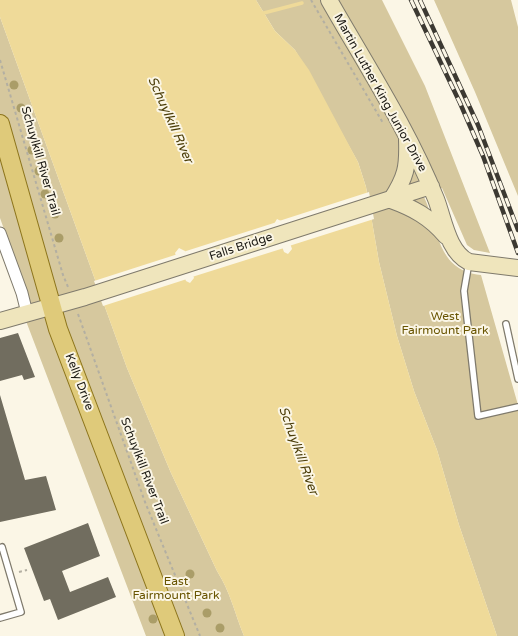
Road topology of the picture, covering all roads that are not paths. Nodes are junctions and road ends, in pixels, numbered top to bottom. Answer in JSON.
{"nodes":[{"id":1,"x":328,"y":0,"type":"edge"},
{"id":2,"x":0,"y":124,"type":"edge"},
{"id":3,"x":407,"y":137,"type":"junction"},
{"id":4,"x":431,"y":186,"type":"junction"},
{"id":5,"x":387,"y":201,"type":"junction"},
{"id":6,"x":0,"y":233,"type":"edge"},
{"id":7,"x":451,"y":242,"type":"junction"},
{"id":8,"x":470,"y":262,"type":"junction"},
{"id":9,"x":518,"y":268,"type":"edge"},
{"id":10,"x":51,"y":306,"type":"junction"},
{"id":11,"x":27,"y":313,"type":"junction"},
{"id":12,"x":0,"y":321,"type":"edge"},
{"id":13,"x":506,"y":324,"type":"dead end"},
{"id":14,"x":518,"y":379,"type":"edge"},
{"id":15,"x":518,"y":407,"type":"edge"},
{"id":16,"x":0,"y":548,"type":"edge"},
{"id":17,"x":0,"y":618,"type":"edge"},
{"id":18,"x":175,"y":636,"type":"edge"}],
"edges":[{"from":1,"to":3,"type":"main road","name":"Martin Luther King Junior Drive"},
{"from":2,"to":10,"type":"main road","name":"Kelly Drive"},
{"from":3,"to":4,"type":"main road","name":"Martin Luther King Junior Drive"},
{"from":3,"to":5,"type":"main road"},
{"from":4,"to":5,"type":"main road","name":"Falls Bridge"},
{"from":4,"to":7,"type":"main road","name":"Martin Luther King Junior Drive"},
{"from":5,"to":7,"type":"main road"},
{"from":5,"to":10,"type":"main road","name":"Falls Bridge"},
{"from":6,"to":11,"type":"street"},
{"from":7,"to":8,"type":"main road"},
{"from":8,"to":9,"type":"main road"},
{"from":8,"to":15,"type":"lane"},
{"from":10,"to":11,"type":"main road","name":"Falls Bridge"},
{"from":10,"to":18,"type":"main road","name":"Kelly Drive"},
{"from":11,"to":12,"type":"main road","name":"Falls Bridge"},
{"from":13,"to":14,"type":"lane"},
{"from":16,"to":17,"type":"lane"}]}
